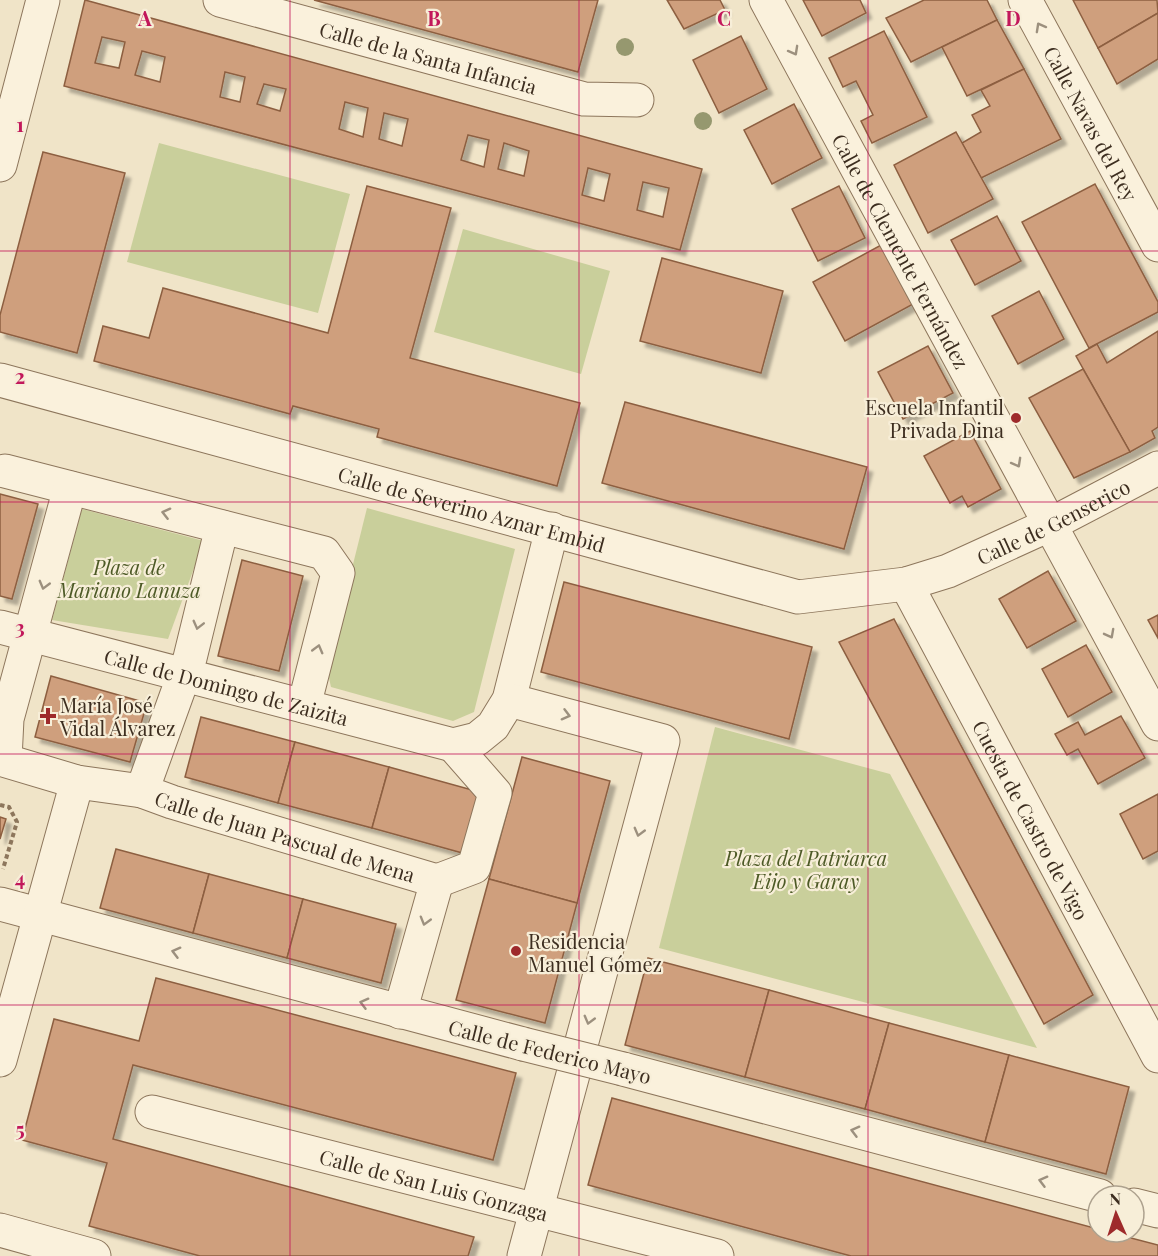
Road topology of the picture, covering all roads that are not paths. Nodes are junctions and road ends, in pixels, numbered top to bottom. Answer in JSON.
{"nodes":[{"id":1,"x":43,"y":0,"type":"edge"},
{"id":2,"x":220,"y":0,"type":"edge"},
{"id":3,"x":766,"y":0,"type":"edge"},
{"id":4,"x":1025,"y":0,"type":"edge"},
{"id":5,"x":11,"y":77,"type":"edge"},
{"id":6,"x":638,"y":100,"type":"dead end"},
{"id":7,"x":0,"y":165,"type":"edge"},
{"id":8,"x":1158,"y":245,"type":"edge"},
{"id":9,"x":0,"y":380,"type":"edge"},
{"id":10,"x":1158,"y":468,"type":"edge"},
{"id":11,"x":5,"y":471,"type":"dead end"},
{"id":12,"x":70,"y":488,"type":"junction"},
{"id":13,"x":1051,"y":524,"type":"junction"},
{"id":14,"x":222,"y":527,"type":"junction"},
{"id":15,"x":552,"y":529,"type":"junction"},
{"id":16,"x":948,"y":571,"type":"joint"},
{"id":17,"x":906,"y":584,"type":"junction"},
{"id":18,"x":15,"y":631,"type":"edge"},
{"id":19,"x":183,"y":674,"type":"junction"},
{"id":20,"x":509,"y":700,"type":"junction"},
{"id":21,"x":304,"y":706,"type":"junction"},
{"id":22,"x":1158,"y":724,"type":"edge"},
{"id":23,"x":453,"y":745,"type":"junction"},
{"id":24,"x":3,"y":759,"type":"edge"},
{"id":25,"x":78,"y":782,"type":"junction"},
{"id":26,"x":142,"y":790,"type":"junction"},
{"id":27,"x":437,"y":881,"type":"junction"},
{"id":28,"x":0,"y":904,"type":"edge"},
{"id":29,"x":40,"y":917,"type":"junction"},
{"id":30,"x":400,"y":1012,"type":"junction"},
{"id":31,"x":1158,"y":1056,"type":"edge"},
{"id":32,"x":0,"y":1060,"type":"edge"},
{"id":33,"x":152,"y":1112,"type":"dead end"},
{"id":34,"x":1086,"y":1192,"type":"edge"},
{"id":35,"x":537,"y":1208,"type":"junction"},
{"id":36,"x":0,"y":1230,"type":"edge"},
{"id":37,"x":94,"y":1256,"type":"edge"},
{"id":38,"x":524,"y":1256,"type":"edge"},
{"id":39,"x":717,"y":1256,"type":"edge"}],
"edges":[{"from":1,"to":5,"type":"street"},
{"from":2,"to":6,"type":"street","name":"Calle de la Santa Infancia"},
{"from":3,"to":13,"type":"street","name":"Calle de Clemente Fernández","one_way":true},
{"from":8,"to":4,"type":"street","name":"Calle Navas del Rey","one_way":true},
{"from":5,"to":7,"type":"street"},
{"from":9,"to":15,"type":"street","name":"Calle de Severino Aznar Embid"},
{"from":10,"to":13,"type":"street","name":"Calle de Genserico"},
{"from":11,"to":12,"type":"street"},
{"from":14,"to":12,"type":"street","one_way":true},
{"from":12,"to":18,"type":"street","one_way":true},
{"from":13,"to":16,"type":"street","name":"Calle de Genserico"},
{"from":13,"to":22,"type":"street","name":"Calle de Clemente Fernández","one_way":true},
{"from":14,"to":19,"type":"street","one_way":true},
{"from":21,"to":14,"type":"street","one_way":true},
{"from":15,"to":17,"type":"street","name":"Calle de Severino Aznar Embid"},
{"from":15,"to":20,"type":"street"},
{"from":16,"to":17,"type":"street","name":"Calle de Severino Aznar Embid"},
{"from":17,"to":31,"type":"street","name":"Cuesta de Castro de Vigo"},
{"from":18,"to":19,"type":"street","name":"Calle de Domingo de Zaizita"},
{"from":18,"to":24,"type":"street"},
{"from":19,"to":21,"type":"street","name":"Calle de Domingo de Zaizita"},
{"from":19,"to":26,"type":"street"},
{"from":20,"to":23,"type":"street"},
{"from":20,"to":35,"type":"street","one_way":true},
{"from":21,"to":23,"type":"street","name":"Calle de Domingo de Zaizita"},
{"from":23,"to":27,"type":"street"},
{"from":24,"to":25,"type":"street","name":"Calle de Juan Pascual de Mena"},
{"from":25,"to":26,"type":"street","name":"Calle de Juan Pascual de Mena"},
{"from":25,"to":29,"type":"street"},
{"from":26,"to":27,"type":"street","name":"Calle de Juan Pascual de Mena"},
{"from":27,"to":30,"type":"street","name":"Calle de Juan Pascual de Mena","one_way":true},
{"from":28,"to":29,"type":"street","name":"Calle de Federico Mayo"},
{"from":30,"to":29,"type":"street","name":"Calle de Federico Mayo","one_way":true},
{"from":29,"to":32,"type":"street"},
{"from":34,"to":30,"type":"street","name":"Calle de Federico Mayo","one_way":true,"bridge":true},
{"from":33,"to":35,"type":"street","name":"Calle de San Luis Gonzaga"},
{"from":35,"to":38,"type":"street"},
{"from":35,"to":39,"type":"street","name":"Calle de San Luis Gonzaga"},
{"from":36,"to":37,"type":"street"}]}
